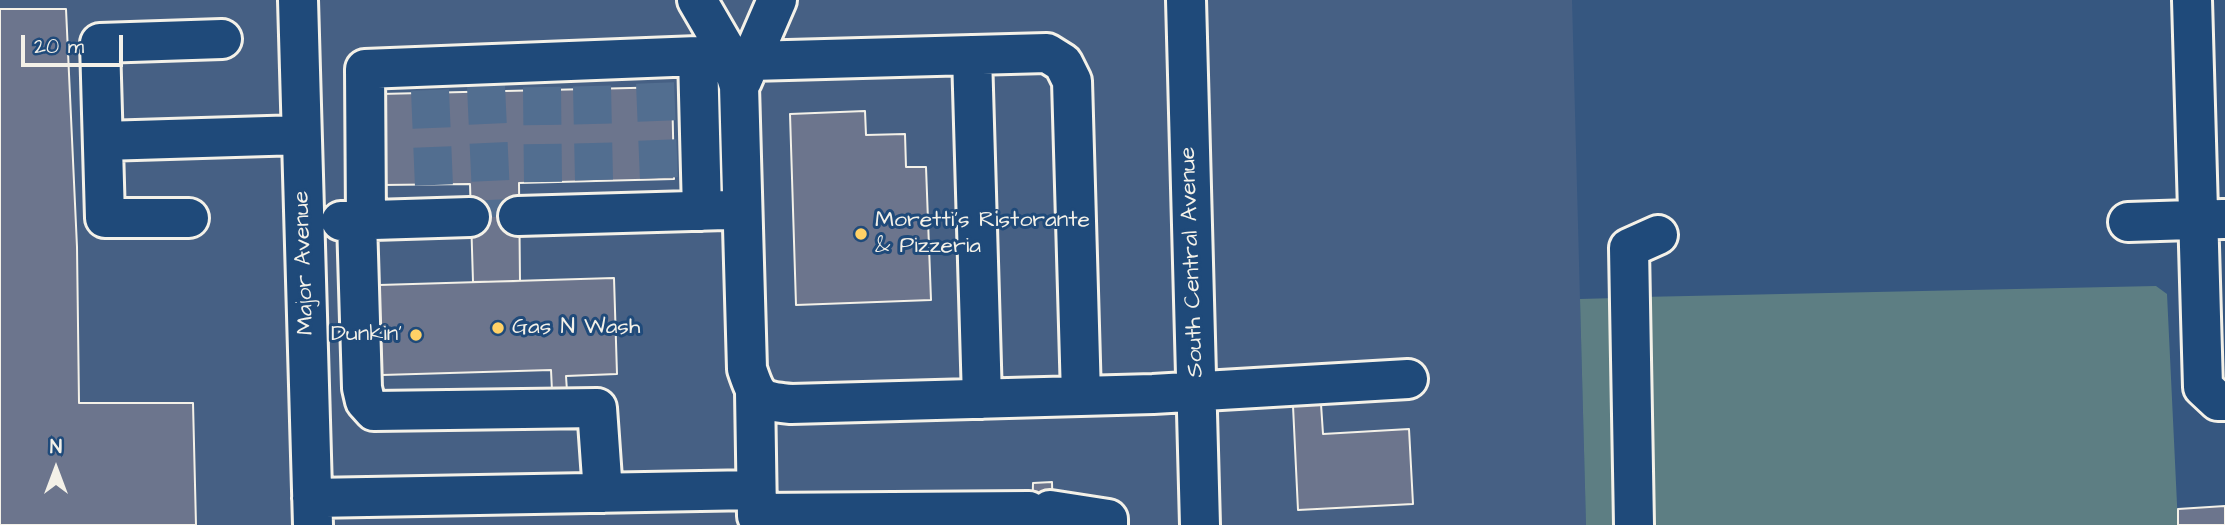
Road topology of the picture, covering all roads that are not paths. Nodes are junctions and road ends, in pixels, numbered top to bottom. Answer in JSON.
{"nodes":[{"id":1,"x":298,"y":0,"type":"edge"},
{"id":2,"x":697,"y":0,"type":"edge"},
{"id":3,"x":777,"y":0,"type":"edge"},
{"id":4,"x":1186,"y":0,"type":"edge"},
{"id":5,"x":2192,"y":0,"type":"edge"},
{"id":6,"x":222,"y":39,"type":"dead end"},
{"id":7,"x":972,"y":55,"type":"junction"},
{"id":8,"x":729,"y":64,"type":"junction"},
{"id":9,"x":302,"y":135,"type":"junction"},
{"id":10,"x":103,"y":141,"type":"junction"},
{"id":11,"x":535,"y":204,"type":"dead end"},
{"id":12,"x":446,"y":207,"type":"dead end"},
{"id":13,"x":743,"y":210,"type":"junction"},
{"id":14,"x":702,"y":211,"type":"junction"},
{"id":15,"x":189,"y":218,"type":"dead end"},
{"id":16,"x":362,"y":220,"type":"junction"},
{"id":17,"x":2212,"y":220,"type":"edge"},
{"id":18,"x":304,"y":222,"type":"junction"},
{"id":19,"x":2127,"y":222,"type":"dead end"},
{"id":20,"x":1658,"y":235,"type":"dead end"},
{"id":21,"x":1408,"y":379,"type":"dead end"},
{"id":22,"x":1196,"y":391,"type":"junction"},
{"id":23,"x":755,"y":392,"type":"junction"},
{"id":24,"x":1081,"y":396,"type":"junction"},
{"id":25,"x":982,"y":399,"type":"junction"},
{"id":26,"x":2225,"y":401,"type":"edge"},
{"id":27,"x":603,"y":492,"type":"junction"},
{"id":28,"x":757,"y":510,"type":"edge"},
{"id":29,"x":312,"y":511,"type":"edge"},
{"id":30,"x":1108,"y":525,"type":"edge"},
{"id":31,"x":1200,"y":525,"type":"edge"},
{"id":32,"x":1634,"y":525,"type":"edge"}],
"edges":[{"from":1,"to":9,"type":"street","name":"Major Avenue"},
{"from":2,"to":8,"type":"street"},
{"from":3,"to":8,"type":"street"},
{"from":4,"to":22,"type":"street","name":"South Central Avenue"},
{"from":5,"to":17,"type":"street"},
{"from":6,"to":10,"type":"street"},
{"from":7,"to":8,"type":"street"},
{"from":7,"to":24,"type":"street"},
{"from":7,"to":25,"type":"street"},
{"from":8,"to":13,"type":"street"},
{"from":8,"to":14,"type":"street"},
{"from":8,"to":16,"type":"street"},
{"from":9,"to":10,"type":"street"},
{"from":9,"to":18,"type":"street","name":"Major Avenue"},
{"from":10,"to":15,"type":"street"},
{"from":11,"to":14,"type":"street"},
{"from":12,"to":16,"type":"street"},
{"from":13,"to":14,"type":"street"},
{"from":13,"to":23,"type":"street"},
{"from":16,"to":18,"type":"street"},
{"from":16,"to":27,"type":"street"},
{"from":17,"to":19,"type":"street"},
{"from":17,"to":26,"type":"street"},
{"from":18,"to":29,"type":"street","name":"Major Avenue"},
{"from":20,"to":32,"type":"street"},
{"from":21,"to":22,"type":"street"},
{"from":22,"to":24,"type":"street"},
{"from":22,"to":31,"type":"street","name":"South Central Avenue"},
{"from":23,"to":25,"type":"street"},
{"from":23,"to":28,"type":"street"},
{"from":24,"to":25,"type":"street"},
{"from":27,"to":28,"type":"street"},
{"from":27,"to":29,"type":"street"},
{"from":28,"to":30,"type":"street"}]}
